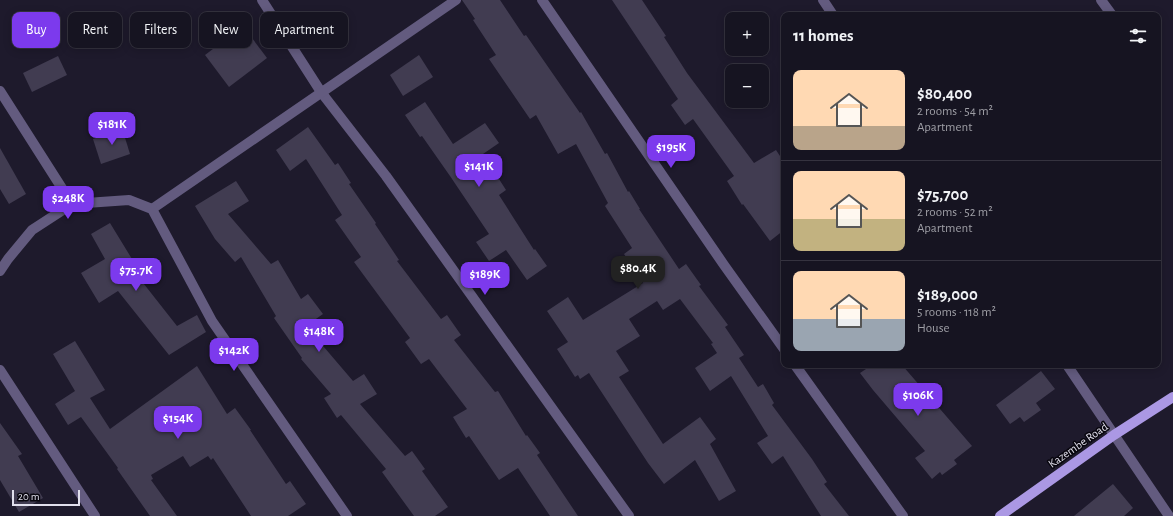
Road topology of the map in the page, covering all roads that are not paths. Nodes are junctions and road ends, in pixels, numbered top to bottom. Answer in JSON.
{"nodes":[{"id":1,"x":262,"y":0,"type":"edge"},
{"id":2,"x":456,"y":0,"type":"edge"},
{"id":3,"x":542,"y":0,"type":"edge"},
{"id":4,"x":824,"y":0,"type":"edge"},
{"id":5,"x":1101,"y":0,"type":"edge"},
{"id":6,"x":832,"y":12,"type":"edge"},
{"id":7,"x":1110,"y":12,"type":"edge"},
{"id":8,"x":0,"y":91,"type":"edge"},
{"id":9,"x":321,"y":92,"type":"junction"},
{"id":10,"x":72,"y":204,"type":"junction"},
{"id":11,"x":152,"y":209,"type":"junction"},
{"id":12,"x":0,"y":271,"type":"edge"},
{"id":13,"x":781,"y":346,"type":"edge"},
{"id":14,"x":797,"y":368,"type":"edge"},
{"id":15,"x":1069,"y":368,"type":"edge"},
{"id":16,"x":0,"y":370,"type":"edge"},
{"id":17,"x":1173,"y":397,"type":"edge"},
{"id":18,"x":1114,"y":435,"type":"junction"},
{"id":19,"x":95,"y":516,"type":"edge"},
{"id":20,"x":347,"y":516,"type":"edge"},
{"id":21,"x":629,"y":516,"type":"edge"},
{"id":22,"x":903,"y":516,"type":"edge"},
{"id":23,"x":1000,"y":516,"type":"edge"},
{"id":24,"x":1169,"y":516,"type":"edge"}],
"edges":[{"from":1,"to":9,"type":"street"},
{"from":2,"to":9,"type":"street"},
{"from":3,"to":13,"type":"street"},
{"from":4,"to":6,"type":"street"},
{"from":5,"to":7,"type":"street"},
{"from":8,"to":10,"type":"street"},
{"from":9,"to":11,"type":"street"},
{"from":9,"to":21,"type":"street"},
{"from":10,"to":11,"type":"street"},
{"from":10,"to":12,"type":"street"},
{"from":11,"to":20,"type":"street"},
{"from":14,"to":22,"type":"street"},
{"from":15,"to":18,"type":"street"},
{"from":16,"to":19,"type":"street"},
{"from":17,"to":18,"type":"main road","name":"Kazembe Road"},
{"from":18,"to":23,"type":"main road","name":"Kazembe Road"},
{"from":18,"to":24,"type":"street"}]}
